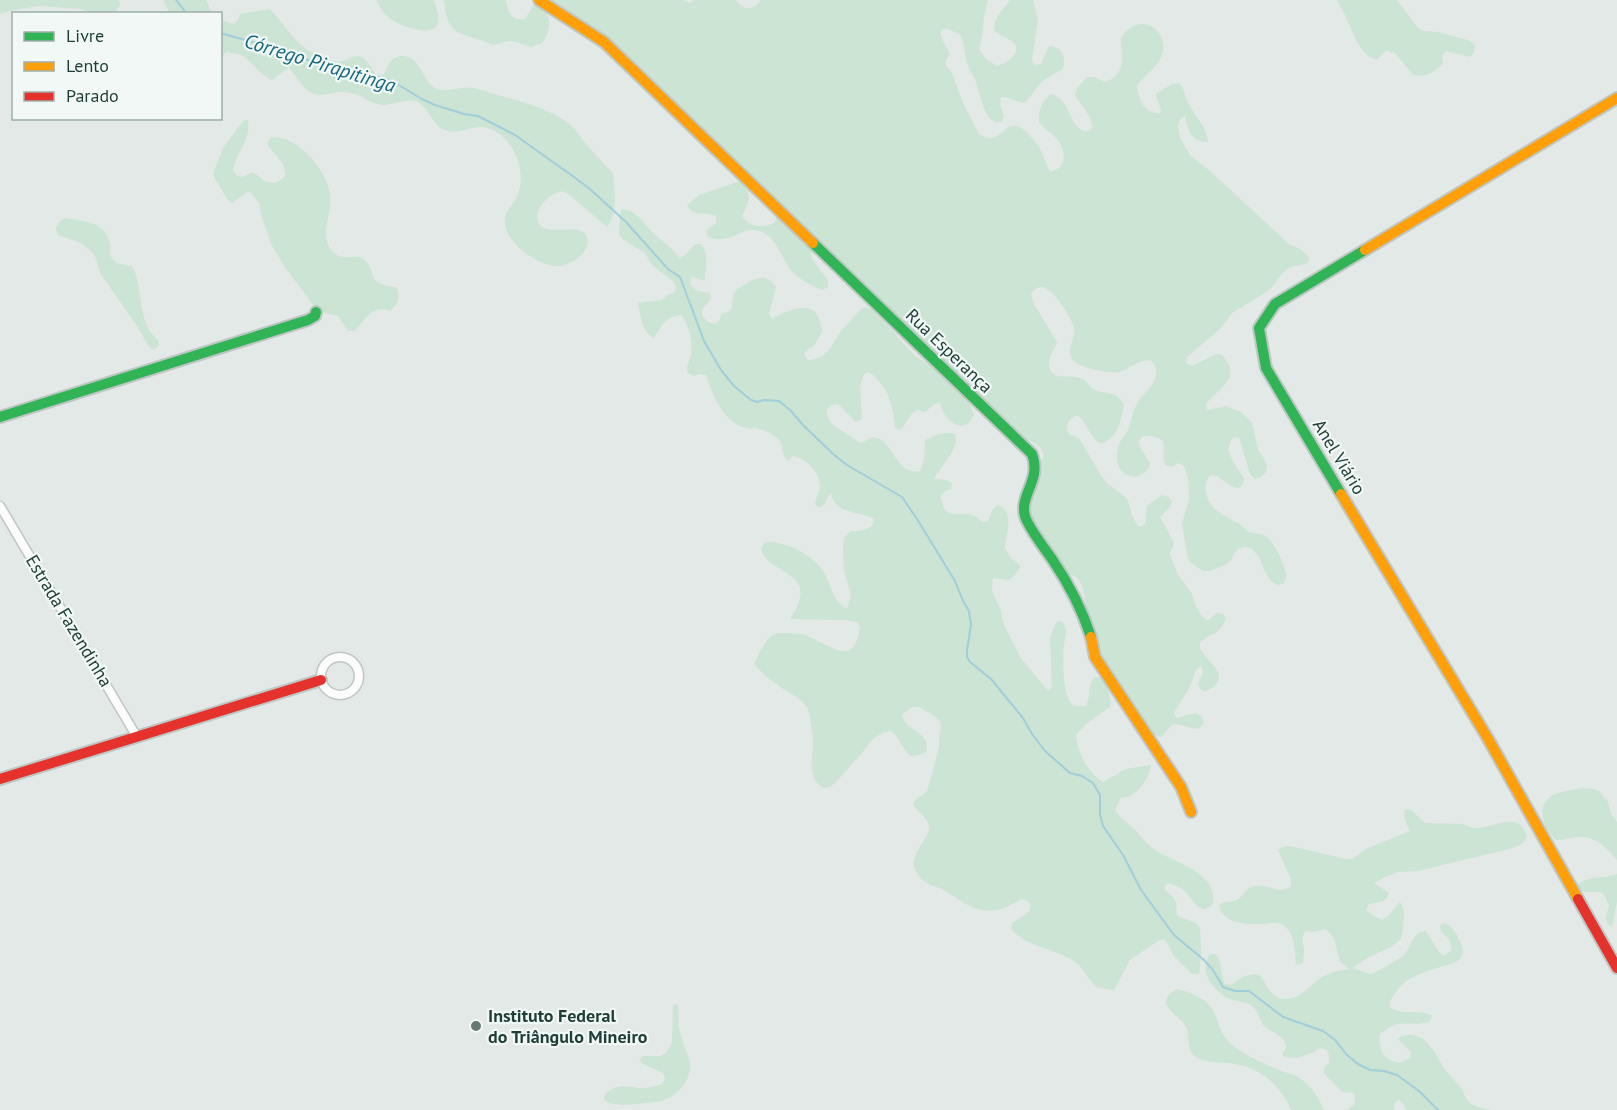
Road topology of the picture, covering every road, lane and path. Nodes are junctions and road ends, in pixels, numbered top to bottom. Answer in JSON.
{"nodes":[{"id":1,"x":539,"y":0,"type":"edge"},
{"id":2,"x":1617,"y":98,"type":"edge"},
{"id":3,"x":316,"y":312,"type":"dead end"},
{"id":4,"x":0,"y":417,"type":"edge"},
{"id":5,"x":0,"y":506,"type":"edge"},
{"id":6,"x":321,"y":680,"type":"junction"},
{"id":7,"x":137,"y":737,"type":"junction"},
{"id":8,"x":0,"y":779,"type":"edge"},
{"id":9,"x":1191,"y":812,"type":"dead end"},
{"id":10,"x":1617,"y":968,"type":"edge"}],
"edges":[{"from":1,"to":9,"type":"street","name":"Rua Esperança"},
{"from":2,"to":10,"type":"street","name":"Anel Viário"},
{"from":3,"to":4,"type":"street"},
{"from":5,"to":7,"type":"street","name":"Estrada Fazendinha"},
{"from":6,"to":6,"type":"street"},
{"from":6,"to":7,"type":"street"},
{"from":7,"to":8,"type":"street"}]}
